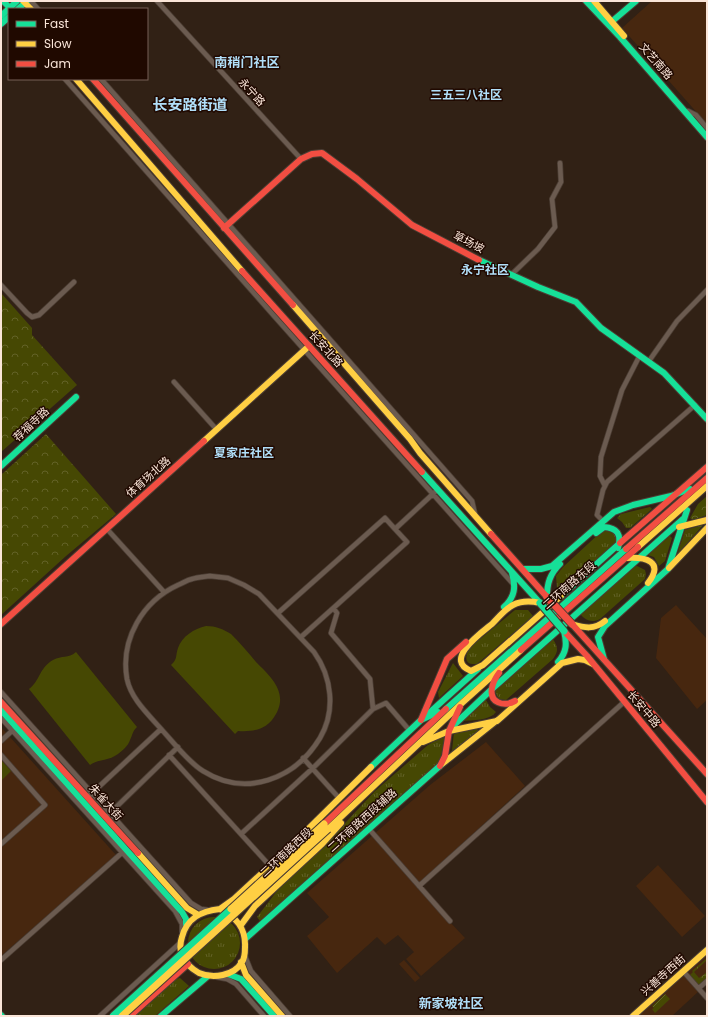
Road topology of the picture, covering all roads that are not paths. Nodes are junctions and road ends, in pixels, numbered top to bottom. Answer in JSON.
{"nodes":[{"id":1,"x":25,"y":1,"type":"edge"},
{"id":2,"x":157,"y":1,"type":"edge"},
{"id":3,"x":586,"y":1,"type":"edge"},
{"id":4,"x":594,"y":1,"type":"edge"},
{"id":5,"x":636,"y":1,"type":"edge"},
{"id":6,"x":5,"y":8,"type":"edge"},
{"id":7,"x":36,"y":8,"type":"edge"},
{"id":8,"x":1,"y":24,"type":"edge"},
{"id":9,"x":610,"y":24,"type":"junction"},
{"id":10,"x":66,"y":80,"type":"edge"},
{"id":11,"x":77,"y":80,"type":"edge"},
{"id":12,"x":93,"y":80,"type":"edge"},
{"id":13,"x":101,"y":80,"type":"edge"},
{"id":14,"x":688,"y":111,"type":"junction"},
{"id":15,"x":707,"y":128,"type":"edge"},
{"id":16,"x":707,"y":133,"type":"edge"},
{"id":17,"x":707,"y":137,"type":"edge"},
{"id":18,"x":301,"y":159,"type":"junction"},
{"id":19,"x":560,"y":163,"type":"dead end"},
{"id":20,"x":227,"y":226,"type":"junction"},
{"id":21,"x":510,"y":274,"type":"junction"},
{"id":22,"x":74,"y":282,"type":"dead end"},
{"id":23,"x":1,"y":285,"type":"edge"},
{"id":24,"x":707,"y":290,"type":"edge"},
{"id":25,"x":307,"y":348,"type":"junction"},
{"id":26,"x":640,"y":355,"type":"junction"},
{"id":27,"x":649,"y":361,"type":"junction"},
{"id":28,"x":174,"y":382,"type":"dead end"},
{"id":29,"x":76,"y":397,"type":"dead end"},
{"id":30,"x":695,"y":405,"type":"junction"},
{"id":31,"x":707,"y":419,"type":"edge"},
{"id":32,"x":216,"y":430,"type":"junction"},
{"id":33,"x":1,"y":466,"type":"edge"},
{"id":34,"x":707,"y":467,"type":"edge"},
{"id":35,"x":707,"y":478,"type":"edge"},
{"id":36,"x":704,"y":485,"type":"edge"},
{"id":37,"x":605,"y":486,"type":"junction"},
{"id":38,"x":436,"y":492,"type":"junction"},
{"id":39,"x":707,"y":492,"type":"edge"},
{"id":40,"x":674,"y":496,"type":"junction"},
{"id":41,"x":687,"y":510,"type":"junction"},
{"id":42,"x":707,"y":520,"type":"edge"},
{"id":43,"x":603,"y":521,"type":"junction"},
{"id":44,"x":680,"y":524,"type":"junction"},
{"id":45,"x":707,"y":528,"type":"edge"},
{"id":46,"x":107,"y":529,"type":"junction"},
{"id":47,"x":395,"y":529,"type":"junction"},
{"id":48,"x":620,"y":543,"type":"junction"},
{"id":49,"x":628,"y":558,"type":"junction"},
{"id":50,"x":640,"y":558,"type":"junction"},
{"id":51,"x":612,"y":562,"type":"junction"},
{"id":52,"x":523,"y":569,"type":"junction"},
{"id":53,"x":668,"y":569,"type":"junction"},
{"id":54,"x":512,"y":573,"type":"junction"},
{"id":55,"x":515,"y":587,"type":"junction"},
{"id":56,"x":164,"y":592,"type":"junction"},
{"id":57,"x":548,"y":597,"type":"junction"},
{"id":58,"x":540,"y":603,"type":"junction"},
{"id":59,"x":334,"y":609,"type":"junction"},
{"id":60,"x":278,"y":613,"type":"junction"},
{"id":61,"x":1,"y":624,"type":"edge"},
{"id":62,"x":572,"y":624,"type":"junction"},
{"id":63,"x":564,"y":631,"type":"junction"},
{"id":64,"x":301,"y":638,"type":"junction"},
{"id":65,"x":604,"y":659,"type":"junction"},
{"id":66,"x":593,"y":664,"type":"junction"},
{"id":67,"x":483,"y":665,"type":"junction"},
{"id":68,"x":506,"y":665,"type":"junction"},
{"id":69,"x":492,"y":688,"type":"junction"},
{"id":70,"x":1,"y":692,"type":"edge"},
{"id":71,"x":1,"y":702,"type":"edge"},
{"id":72,"x":624,"y":702,"type":"junction"},
{"id":73,"x":462,"y":703,"type":"junction"},
{"id":74,"x":446,"y":708,"type":"junction"},
{"id":75,"x":373,"y":709,"type":"junction"},
{"id":76,"x":1,"y":710,"type":"edge"},
{"id":77,"x":1,"y":718,"type":"edge"},
{"id":78,"x":421,"y":720,"type":"junction"},
{"id":79,"x":497,"y":721,"type":"junction"},
{"id":80,"x":14,"y":729,"type":"junction"},
{"id":81,"x":161,"y":729,"type":"junction"},
{"id":82,"x":410,"y":731,"type":"junction"},
{"id":83,"x":449,"y":731,"type":"junction"},
{"id":84,"x":1,"y":741,"type":"edge"},
{"id":85,"x":416,"y":745,"type":"junction"},
{"id":86,"x":178,"y":747,"type":"junction"},
{"id":87,"x":1,"y":755,"type":"edge"},
{"id":88,"x":169,"y":755,"type":"junction"},
{"id":89,"x":303,"y":758,"type":"junction"},
{"id":90,"x":440,"y":766,"type":"junction"},
{"id":91,"x":313,"y":768,"type":"junction"},
{"id":92,"x":378,"y":771,"type":"junction"},
{"id":93,"x":707,"y":774,"type":"edge"},
{"id":94,"x":368,"y":791,"type":"junction"},
{"id":95,"x":89,"y":795,"type":"junction"},
{"id":96,"x":339,"y":798,"type":"junction"},
{"id":97,"x":707,"y":802,"type":"edge"},
{"id":98,"x":107,"y":815,"type":"junction"},
{"id":99,"x":326,"y":826,"type":"junction"},
{"id":100,"x":369,"y":830,"type":"junction"},
{"id":101,"x":241,"y":834,"type":"junction"},
{"id":102,"x":1,"y":844,"type":"edge"},
{"id":103,"x":124,"y":850,"type":"junction"},
{"id":104,"x":287,"y":850,"type":"junction"},
{"id":105,"x":270,"y":866,"type":"junction"},
{"id":106,"x":419,"y":886,"type":"junction"},
{"id":107,"x":220,"y":909,"type":"junction"},
{"id":108,"x":210,"y":910,"type":"junction"},
{"id":109,"x":197,"y":914,"type":"junction"},
{"id":110,"x":450,"y":921,"type":"dead end"},
{"id":111,"x":186,"y":924,"type":"junction"},
{"id":112,"x":241,"y":925,"type":"junction"},
{"id":113,"x":182,"y":933,"type":"junction"},
{"id":114,"x":245,"y":939,"type":"junction"},
{"id":115,"x":180,"y":947,"type":"junction"},
{"id":116,"x":707,"y":950,"type":"edge"},
{"id":117,"x":245,"y":951,"type":"junction"},
{"id":118,"x":1,"y":960,"type":"edge"},
{"id":119,"x":241,"y":962,"type":"junction"},
{"id":120,"x":188,"y":964,"type":"junction"},
{"id":121,"x":683,"y":971,"type":"junction"},
{"id":122,"x":228,"y":974,"type":"junction"},
{"id":123,"x":211,"y":976,"type":"junction"},
{"id":124,"x":707,"y":981,"type":"edge"},
{"id":125,"x":698,"y":988,"type":"junction"},
{"id":126,"x":707,"y":998,"type":"edge"},
{"id":127,"x":100,"y":1016,"type":"edge"},
{"id":128,"x":108,"y":1016,"type":"edge"},
{"id":129,"x":113,"y":1016,"type":"edge"},
{"id":130,"x":122,"y":1016,"type":"edge"},
{"id":131,"x":130,"y":1016,"type":"edge"},
{"id":132,"x":161,"y":1016,"type":"edge"},
{"id":133,"x":264,"y":1016,"type":"edge"},
{"id":134,"x":274,"y":1016,"type":"edge"},
{"id":135,"x":282,"y":1016,"type":"edge"},
{"id":136,"x":290,"y":1016,"type":"edge"},
{"id":137,"x":634,"y":1016,"type":"edge"}],
"edges":[{"from":1,"to":6,"type":"main road"},
{"from":1,"to":7,"type":"street"},
{"from":2,"to":18,"type":"street","name":"永宁路"},
{"from":3,"to":9,"type":"main road","name":"文艺南路"},
{"from":4,"to":9,"type":"main road","name":"文艺南路"},
{"from":5,"to":9,"type":"main road"},
{"from":6,"to":8,"type":"main road"},
{"from":9,"to":14,"type":"main road","name":"文艺南路"},
{"from":9,"to":17,"type":"main road","name":"文艺南路"},
{"from":10,"to":25,"type":"street"},
{"from":11,"to":25,"type":"main road","name":"长安北路"},
{"from":12,"to":20,"type":"main road","name":"长安北路"},
{"from":13,"to":20,"type":"street"},
{"from":14,"to":15,"type":"street"},
{"from":14,"to":16,"type":"main road","name":"文艺南路"},
{"from":18,"to":20,"type":"main road","name":"草场坡"},
{"from":18,"to":21,"type":"main road","name":"草场坡"},
{"from":19,"to":21,"type":"street"},
{"from":20,"to":52,"type":"main road","name":"长安北路"},
{"from":21,"to":26,"type":"main road","name":"草场坡"},
{"from":22,"to":23,"type":"street"},
{"from":24,"to":27,"type":"street"},
{"from":25,"to":32,"type":"main road","name":"体育场北路"},
{"from":25,"to":38,"type":"main road","name":"长安北路"},
{"from":26,"to":27,"type":"main road","name":"草场坡"},
{"from":26,"to":37,"type":"street"},
{"from":27,"to":30,"type":"main road","name":"草场坡"},
{"from":28,"to":32,"type":"street"},
{"from":29,"to":33,"type":"main road","name":"荐福寺路"},
{"from":30,"to":31,"type":"main road","name":"草场坡"},
{"from":30,"to":37,"type":"street"},
{"from":32,"to":46,"type":"main road","name":"体育场北路"},
{"from":34,"to":40,"type":"main road"},
{"from":35,"to":36,"type":"main road","name":"二环南路东段"},
{"from":36,"to":40,"type":"main road"},
{"from":36,"to":49,"type":"main road","name":"二环南路东段"},
{"from":36,"to":51,"type":"main road","name":"二环南路东段"},
{"from":37,"to":43,"type":"street"},
{"from":38,"to":47,"type":"street"},
{"from":38,"to":54,"type":"main road","name":"长安北路"},
{"from":38,"to":55,"type":"street"},
{"from":39,"to":41,"type":"main road"},
{"from":40,"to":43,"type":"main road"},
{"from":40,"to":48,"type":"main road"},
{"from":41,"to":44,"type":"main road"},
{"from":41,"to":49,"type":"main road"},
{"from":42,"to":44,"type":"main road"},
{"from":43,"to":52,"type":"main road"},
{"from":44,"to":50,"type":"main road"},
{"from":44,"to":53,"type":"main road"},
{"from":45,"to":53,"type":"main road"},
{"from":46,"to":56,"type":"street"},
{"from":46,"to":61,"type":"main road","name":"体育场北路"},
{"from":47,"to":59,"type":"street"},
{"from":47,"to":60,"type":"street"},
{"from":48,"to":51,"type":"main road"},
{"from":48,"to":57,"type":"main road"},
{"from":48,"to":67,"type":"main road"},
{"from":49,"to":50,"type":"main road"},
{"from":49,"to":68,"type":"main road","name":"二环南路东段"},
{"from":50,"to":62,"type":"main road"},
{"from":50,"to":69,"type":"main road"},
{"from":51,"to":74,"type":"main road","name":"二环南路东段"},
{"from":52,"to":57,"type":"main road","name":"长安北路"},
{"from":53,"to":65,"type":"main road"},
{"from":54,"to":55,"type":"main road"},
{"from":54,"to":58,"type":"main road","name":"长安北路"},
{"from":55,"to":78,"type":"main road"},
{"from":56,"to":60,"type":"street"},
{"from":56,"to":81,"type":"street"},
{"from":57,"to":62,"type":"main road","name":"长安北路","bridge":true},
{"from":58,"to":63,"type":"main road","name":"长安北路","bridge":true},
{"from":58,"to":67,"type":"main road"},
{"from":59,"to":64,"type":"street"},
{"from":59,"to":75,"type":"street"},
{"from":60,"to":64,"type":"street"},
{"from":62,"to":65,"type":"main road","name":"长安中路"},
{"from":63,"to":66,"type":"main road","name":"长安中路"},
{"from":63,"to":69,"type":"main road"},
{"from":64,"to":89,"type":"street"},
{"from":65,"to":93,"type":"main road","name":"长安中路"},
{"from":66,"to":72,"type":"main road","name":"长安中路"},
{"from":66,"to":79,"type":"main road","name":"二环南路西段辅路"},
{"from":67,"to":78,"type":"main road"},
{"from":68,"to":69,"type":"main road"},
{"from":68,"to":73,"type":"main road","name":"二环南路东段"},
{"from":69,"to":83,"type":"main road"},
{"from":70,"to":95,"type":"street"},
{"from":71,"to":95,"type":"main road","name":"朱雀大街"},
{"from":72,"to":97,"type":"main road","name":"长安中路"},
{"from":72,"to":106,"type":"street"},
{"from":73,"to":83,"type":"main road"},
{"from":73,"to":85,"type":"main road","name":"二环南路西段"},
{"from":74,"to":78,"type":"main road"},
{"from":74,"to":92,"type":"main road","name":"二环南路西段"},
{"from":75,"to":82,"type":"street"},
{"from":75,"to":91,"type":"street"},
{"from":76,"to":80,"type":"main road","name":"朱雀大街"},
{"from":77,"to":80,"type":"street"},
{"from":78,"to":82,"type":"main road"},
{"from":79,"to":83,"type":"main road"},
{"from":79,"to":90,"type":"main road","name":"二环南路西段辅路"},
{"from":80,"to":84,"type":"street"},
{"from":80,"to":103,"type":"main road","name":"朱雀大街"},
{"from":81,"to":86,"type":"street"},
{"from":81,"to":95,"type":"street"},
{"from":82,"to":96,"type":"main road"},
{"from":83,"to":85,"type":"main road"},
{"from":83,"to":90,"type":"main road"},
{"from":85,"to":94,"type":"main road","name":"二环南路西段"},
{"from":86,"to":88,"type":"street"},
{"from":86,"to":89,"type":"street"},
{"from":87,"to":102,"type":"street"},
{"from":88,"to":98,"type":"street"},
{"from":88,"to":101,"type":"street"},
{"from":89,"to":91,"type":"street"},
{"from":90,"to":100,"type":"main road","name":"二环南路西段辅路"},
{"from":91,"to":96,"type":"street"},
{"from":91,"to":101,"type":"street"},
{"from":92,"to":99,"type":"main road","name":"二环南路西段"},
{"from":92,"to":104,"type":"main road"},
{"from":94,"to":99,"type":"main road","name":"二环南路西段"},
{"from":94,"to":112,"type":"main road"},
{"from":95,"to":98,"type":"main road","name":"朱雀大街"},
{"from":96,"to":104,"type":"main road"},
{"from":98,"to":108,"type":"street"},
{"from":98,"to":109,"type":"main road","name":"朱雀大街"},
{"from":99,"to":129,"type":"main road","name":"二环南路西段","bridge":true},
{"from":99,"to":130,"type":"main road","name":"二环南路西段","bridge":true},
{"from":100,"to":106,"type":"street"},
{"from":100,"to":114,"type":"main road","name":"二环南路西段辅路"},
{"from":101,"to":105,"type":"street"},
{"from":103,"to":111,"type":"main road","name":"朱雀大街"},
{"from":103,"to":113,"type":"street"},
{"from":103,"to":118,"type":"street"},
{"from":104,"to":105,"type":"main road"},
{"from":105,"to":107,"type":"main road"},
{"from":106,"to":110,"type":"street"},
{"from":107,"to":108,"type":"main road"},
{"from":107,"to":112,"type":"main road"},
{"from":108,"to":109,"type":"main road"},
{"from":109,"to":111,"type":"main road"},
{"from":111,"to":113,"type":"main road"},
{"from":112,"to":114,"type":"main road"},
{"from":113,"to":115,"type":"main road"},
{"from":114,"to":117,"type":"main road"},
{"from":115,"to":120,"type":"main road"},
{"from":115,"to":127,"type":"street"},
{"from":115,"to":128,"type":"main road"},
{"from":116,"to":121,"type":"main road","name":"兴善寺西街"},
{"from":117,"to":119,"type":"main road"},
{"from":117,"to":136,"type":"street"},
{"from":119,"to":122,"type":"main road"},
{"from":119,"to":135,"type":"main road"},
{"from":120,"to":123,"type":"main road"},
{"from":120,"to":131,"type":"main road"},
{"from":121,"to":125,"type":"street"},
{"from":121,"to":137,"type":"main road","name":"兴善寺西街"},
{"from":122,"to":123,"type":"main road"},
{"from":122,"to":134,"type":"main road"},
{"from":123,"to":132,"type":"main road"},
{"from":123,"to":133,"type":"street"},
{"from":124,"to":125,"type":"street"},
{"from":125,"to":126,"type":"street"}]}
